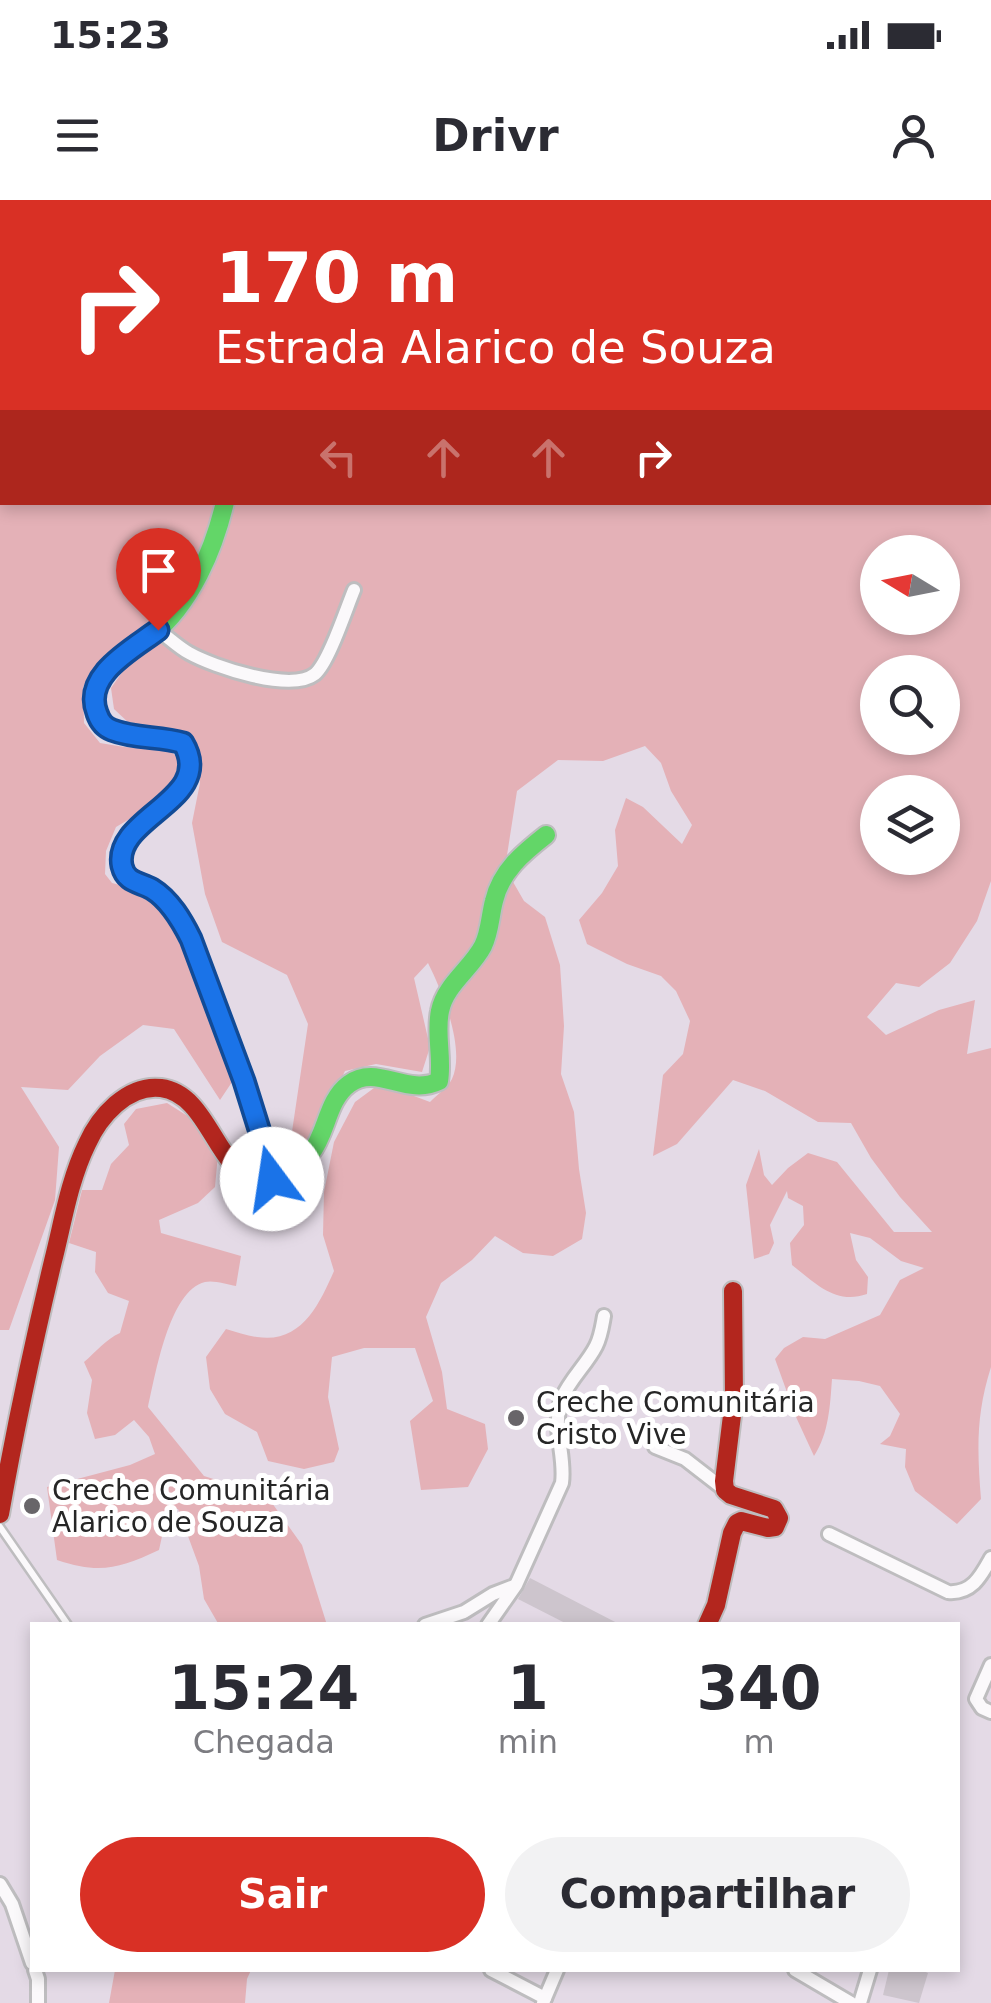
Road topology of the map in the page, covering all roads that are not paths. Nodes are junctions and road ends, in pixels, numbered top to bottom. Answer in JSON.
{"nodes":[{"id":1,"x":225,"y":505,"type":"edge"},
{"id":2,"x":354,"y":590,"type":"dead end"},
{"id":3,"x":158,"y":630,"type":"junction"},
{"id":4,"x":546,"y":835,"type":"dead end"},
{"id":5,"x":272,"y":1179,"type":"junction"},
{"id":6,"x":733,"y":1290,"type":"dead end"},
{"id":7,"x":604,"y":1316,"type":"dead end"},
{"id":8,"x":655,"y":1448,"type":"dead end"},
{"id":9,"x":725,"y":1490,"type":"junction"},
{"id":10,"x":0,"y":1514,"type":"edge"},
{"id":11,"x":0,"y":1526,"type":"edge"},
{"id":12,"x":829,"y":1534,"type":"dead end"},
{"id":13,"x":991,"y":1558,"type":"edge"},
{"id":14,"x":516,"y":1585,"type":"junction"},
{"id":15,"x":66,"y":1622,"type":"edge"},
{"id":16,"x":434,"y":1622,"type":"edge"},
{"id":17,"x":490,"y":1622,"type":"edge"},
{"id":18,"x":708,"y":1622,"type":"edge"},
{"id":19,"x":991,"y":1666,"type":"edge"},
{"id":20,"x":991,"y":1712,"type":"edge"},
{"id":21,"x":0,"y":1884,"type":"edge"},
{"id":22,"x":30,"y":1956,"type":"edge"},
{"id":23,"x":36,"y":1972,"type":"edge"},
{"id":24,"x":495,"y":1972,"type":"edge"},
{"id":25,"x":556,"y":1972,"type":"edge"},
{"id":26,"x":797,"y":1972,"type":"edge"},
{"id":27,"x":869,"y":1972,"type":"edge"},
{"id":28,"x":544,"y":2000,"type":"edge"},
{"id":29,"x":38,"y":2003,"type":"edge"},
{"id":30,"x":851,"y":2003,"type":"edge"},
{"id":31,"x":860,"y":2003,"type":"edge"}],
"edges":[{"from":1,"to":3,"type":"street"},
{"from":2,"to":3,"type":"street"},
{"from":3,"to":5,"type":"street"},
{"from":4,"to":5,"type":"street"},
{"from":5,"to":10,"type":"street"},
{"from":6,"to":9,"type":"street"},
{"from":7,"to":14,"type":"street"},
{"from":8,"to":9,"type":"street"},
{"from":9,"to":18,"type":"street"},
{"from":11,"to":15,"type":"lane"},
{"from":12,"to":13,"type":"street"},
{"from":14,"to":16,"type":"street"},
{"from":14,"to":17,"type":"street"},
{"from":19,"to":20,"type":"street"},
{"from":21,"to":22,"type":"street"},
{"from":23,"to":29,"type":"street"},
{"from":24,"to":28,"type":"street"},
{"from":25,"to":28,"type":"street"},
{"from":26,"to":30,"type":"street"},
{"from":27,"to":31,"type":"street"}]}
